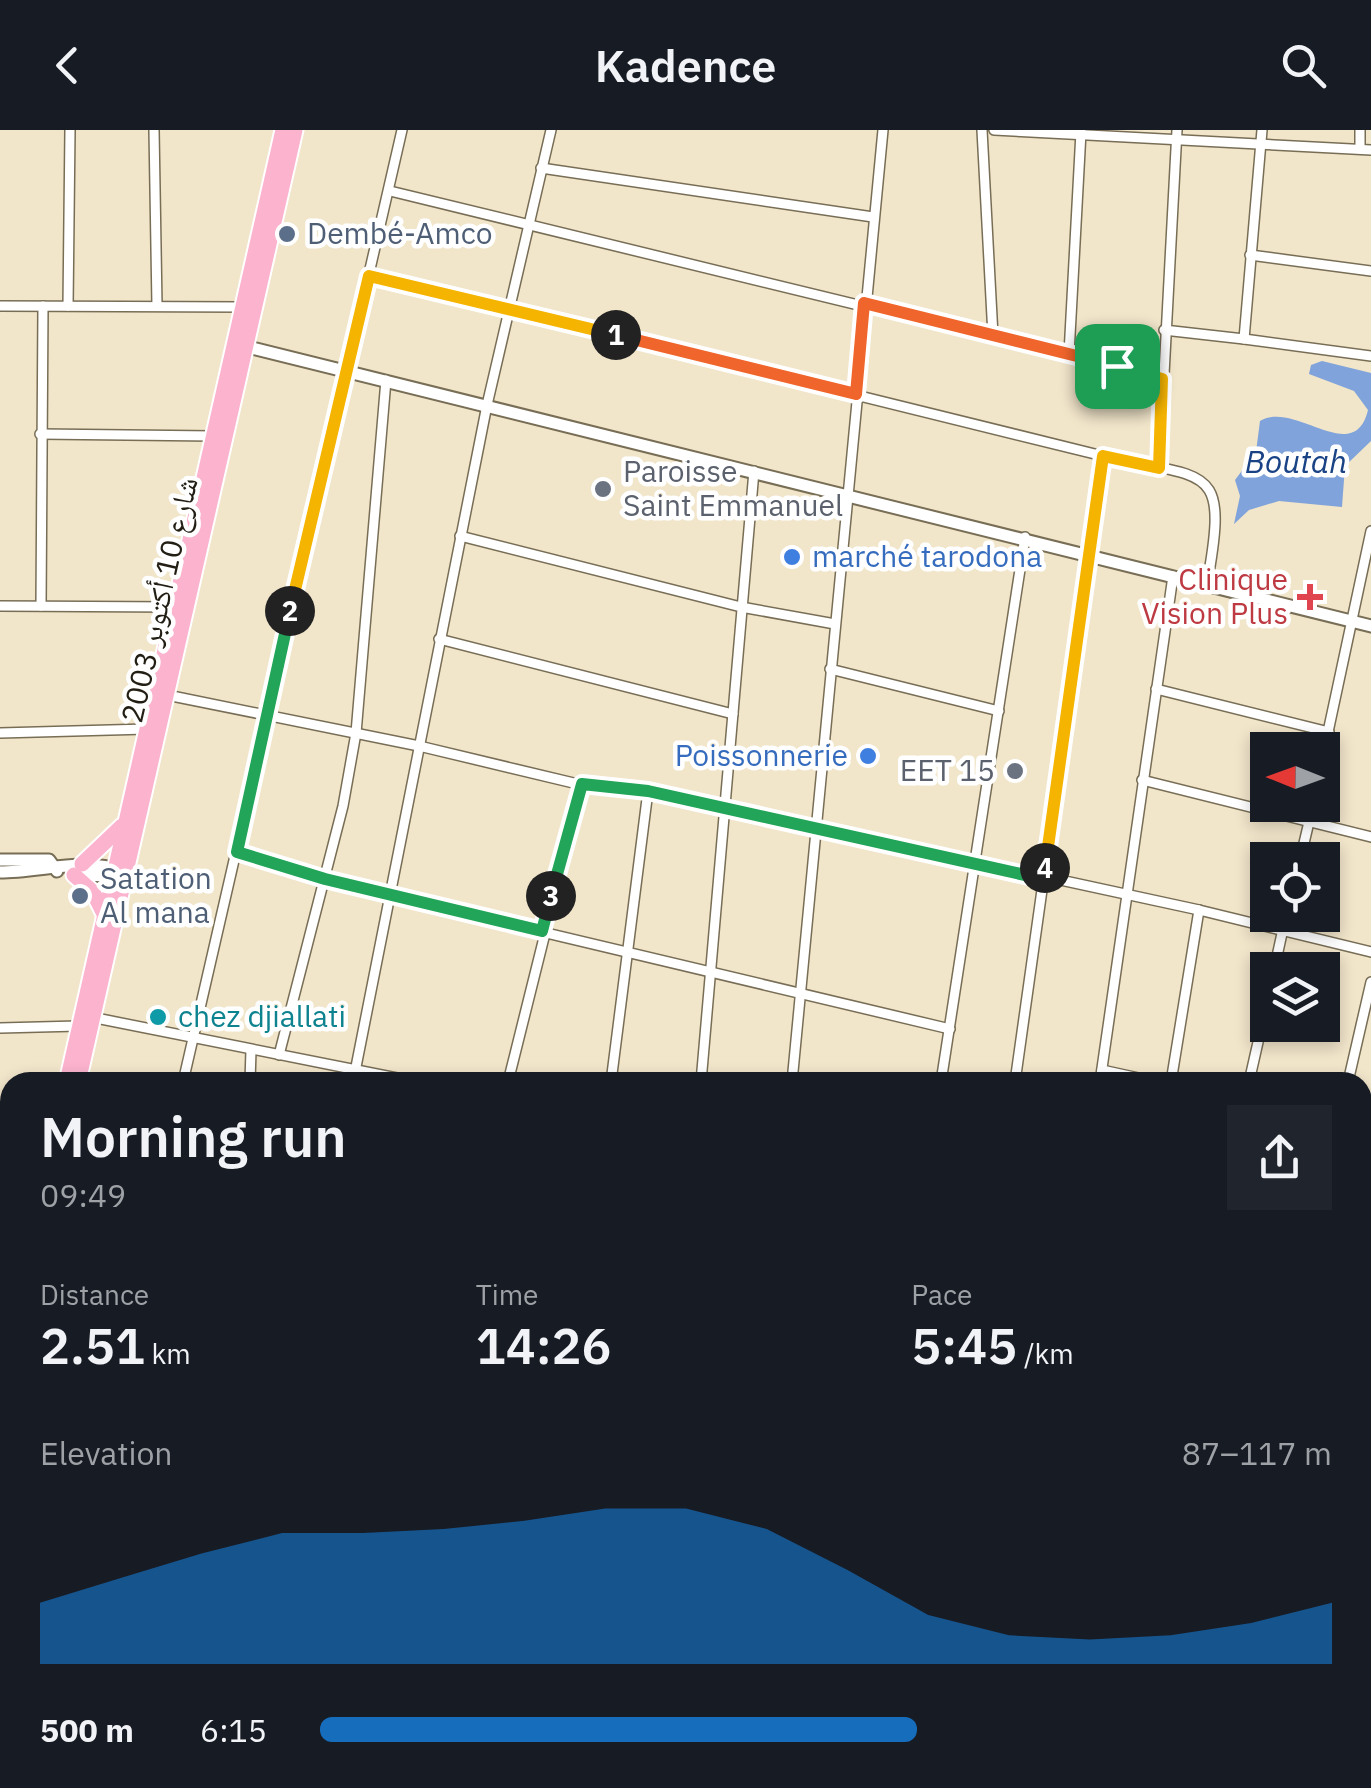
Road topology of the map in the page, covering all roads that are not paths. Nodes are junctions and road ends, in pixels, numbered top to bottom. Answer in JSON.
{"nodes":[{"id":1,"x":70,"y":130,"type":"edge"},
{"id":2,"x":154,"y":130,"type":"edge"},
{"id":3,"x":283,"y":130,"type":"edge"},
{"id":4,"x":295,"y":130,"type":"edge"},
{"id":5,"x":402,"y":130,"type":"edge"},
{"id":6,"x":550,"y":130,"type":"edge"},
{"id":7,"x":883,"y":130,"type":"edge"},
{"id":8,"x":982,"y":130,"type":"edge"},
{"id":9,"x":994,"y":130,"type":"edge"},
{"id":10,"x":1262,"y":130,"type":"edge"},
{"id":11,"x":1360,"y":130,"type":"edge"},
{"id":12,"x":1081,"y":132,"type":"edge"},
{"id":13,"x":1176,"y":134,"type":"edge"},
{"id":14,"x":1260,"y":146,"type":"junction"},
{"id":15,"x":1365,"y":150,"type":"edge"},
{"id":16,"x":541,"y":168,"type":"junction"},
{"id":17,"x":390,"y":191,"type":"junction"},
{"id":18,"x":873,"y":217,"type":"junction"},
{"id":19,"x":529,"y":222,"type":"junction"},
{"id":20,"x":1250,"y":255,"type":"junction"},
{"id":21,"x":1371,"y":271,"type":"edge"},
{"id":22,"x":369,"y":276,"type":"junction"},
{"id":23,"x":864,"y":303,"type":"junction"},
{"id":24,"x":0,"y":306,"type":"edge"},
{"id":25,"x":43,"y":306,"type":"junction"},
{"id":26,"x":68,"y":306,"type":"junction"},
{"id":27,"x":157,"y":306,"type":"junction"},
{"id":28,"x":243,"y":307,"type":"junction"},
{"id":29,"x":509,"y":310,"type":"junction"},
{"id":30,"x":1164,"y":330,"type":"junction"},
{"id":31,"x":993,"y":336,"type":"junction"},
{"id":32,"x":1244,"y":339,"type":"junction"},
{"id":33,"x":240,"y":345,"type":"junction"},
{"id":34,"x":1070,"y":354,"type":"junction"},
{"id":35,"x":1371,"y":356,"type":"edge"},
{"id":36,"x":346,"y":369,"type":"junction"},
{"id":37,"x":1162,"y":379,"type":"junction"},
{"id":38,"x":386,"y":380,"type":"junction"},
{"id":39,"x":856,"y":394,"type":"junction"},
{"id":40,"x":487,"y":405,"type":"junction"},
{"id":41,"x":40,"y":434,"type":"junction"},
{"id":42,"x":214,"y":436,"type":"junction"},
{"id":43,"x":1103,"y":456,"type":"junction"},
{"id":44,"x":1159,"y":468,"type":"junction"},
{"id":45,"x":754,"y":471,"type":"junction"},
{"id":46,"x":848,"y":494,"type":"junction"},
{"id":47,"x":1371,"y":530,"type":"edge"},
{"id":48,"x":460,"y":536,"type":"junction"},
{"id":49,"x":1025,"y":537,"type":"junction"},
{"id":50,"x":1089,"y":554,"type":"junction"},
{"id":51,"x":1173,"y":576,"type":"junction"},
{"id":52,"x":1207,"y":584,"type":"junction"},
{"id":53,"x":0,"y":606,"type":"edge"},
{"id":54,"x":41,"y":606,"type":"junction"},
{"id":55,"x":742,"y":607,"type":"junction"},
{"id":56,"x":174,"y":608,"type":"junction"},
{"id":57,"x":1354,"y":622,"type":"junction"},
{"id":58,"x":835,"y":624,"type":"junction"},
{"id":59,"x":1371,"y":626,"type":"edge"},
{"id":60,"x":439,"y":639,"type":"junction"},
{"id":61,"x":830,"y":668,"type":"junction"},
{"id":62,"x":1156,"y":688,"type":"junction"},
{"id":63,"x":161,"y":694,"type":"junction"},
{"id":64,"x":999,"y":711,"type":"junction"},
{"id":65,"x":733,"y":714,"type":"junction"},
{"id":66,"x":266,"y":715,"type":"junction"},
{"id":67,"x":147,"y":730,"type":"junction"},
{"id":68,"x":356,"y":732,"type":"junction"},
{"id":69,"x":1329,"y":732,"type":"joint"},
{"id":70,"x":0,"y":733,"type":"edge"},
{"id":71,"x":418,"y":746,"type":"junction"},
{"id":72,"x":1142,"y":780,"type":"junction"},
{"id":73,"x":582,"y":784,"type":"junction"},
{"id":74,"x":648,"y":791,"type":"junction"},
{"id":75,"x":725,"y":808,"type":"junction"},
{"id":76,"x":124,"y":823,"type":"junction"},
{"id":77,"x":1309,"y":823,"type":"junction"},
{"id":78,"x":816,"y":830,"type":"junction"},
{"id":79,"x":1371,"y":837,"type":"edge"},
{"id":80,"x":1304,"y":842,"type":"edge"},
{"id":81,"x":237,"y":852,"type":"junction"},
{"id":82,"x":0,"y":860,"type":"edge"},
{"id":83,"x":977,"y":865,"type":"junction"},
{"id":84,"x":57,"y":870,"type":"junction"},
{"id":85,"x":78,"y":870,"type":"junction"},
{"id":86,"x":0,"y":872,"type":"edge"},
{"id":87,"x":119,"y":873,"type":"junction"},
{"id":88,"x":325,"y":879,"type":"junction"},
{"id":89,"x":1043,"y":879,"type":"junction"},
{"id":90,"x":1125,"y":895,"type":"junction"},
{"id":91,"x":391,"y":896,"type":"junction"},
{"id":92,"x":1199,"y":910,"type":"junction"},
{"id":93,"x":104,"y":914,"type":"junction"},
{"id":94,"x":1250,"y":924,"type":"edge"},
{"id":95,"x":542,"y":931,"type":"junction"},
{"id":96,"x":1282,"y":932,"type":"joint"},
{"id":97,"x":624,"y":950,"type":"junction"},
{"id":98,"x":1278,"y":952,"type":"edge"},
{"id":99,"x":1371,"y":952,"type":"edge"},
{"id":100,"x":713,"y":971,"type":"junction"},
{"id":101,"x":1371,"y":982,"type":"edge"},
{"id":102,"x":803,"y":994,"type":"junction"},
{"id":103,"x":84,"y":1020,"type":"junction"},
{"id":104,"x":0,"y":1028,"type":"edge"},
{"id":105,"x":950,"y":1028,"type":"junction"},
{"id":106,"x":191,"y":1038,"type":"junction"},
{"id":107,"x":1258,"y":1042,"type":"edge"},
{"id":108,"x":251,"y":1050,"type":"junction"},
{"id":109,"x":279,"y":1055,"type":"junction"},
{"id":110,"x":1102,"y":1070,"type":"joint"},
{"id":111,"x":70,"y":1072,"type":"edge"},
{"id":112,"x":79,"y":1072,"type":"edge"},
{"id":113,"x":185,"y":1072,"type":"edge"},
{"id":114,"x":250,"y":1072,"type":"edge"},
{"id":115,"x":337,"y":1072,"type":"edge"},
{"id":116,"x":355,"y":1072,"type":"edge"},
{"id":117,"x":510,"y":1072,"type":"edge"},
{"id":118,"x":612,"y":1072,"type":"edge"},
{"id":119,"x":702,"y":1072,"type":"edge"},
{"id":120,"x":793,"y":1072,"type":"edge"},
{"id":121,"x":943,"y":1072,"type":"edge"},
{"id":122,"x":1016,"y":1072,"type":"edge"},
{"id":123,"x":1111,"y":1072,"type":"edge"},
{"id":124,"x":1173,"y":1072,"type":"edge"},
{"id":125,"x":1251,"y":1072,"type":"edge"},
{"id":126,"x":1350,"y":1072,"type":"edge"}],
"edges":[{"from":1,"to":26,"type":"street"},
{"from":2,"to":27,"type":"street"},
{"from":3,"to":28,"type":"highway","name":"شارع 10 أكتوبر 2003"},
{"from":4,"to":33,"type":"highway","name":"شارع 10 أكتوبر 2003"},
{"from":5,"to":17,"type":"street"},
{"from":6,"to":16,"type":"street"},
{"from":7,"to":18,"type":"street"},
{"from":8,"to":31,"type":"street"},
{"from":9,"to":12,"type":"street"},
{"from":10,"to":14,"type":"street"},
{"from":11,"to":15,"type":"street"},
{"from":12,"to":13,"type":"street"},
{"from":12,"to":34,"type":"street"},
{"from":13,"to":14,"type":"street"},
{"from":13,"to":30,"type":"street"},
{"from":14,"to":15,"type":"street"},
{"from":14,"to":20,"type":"street"},
{"from":16,"to":18,"type":"street"},
{"from":16,"to":19,"type":"street"},
{"from":17,"to":19,"type":"street"},
{"from":17,"to":22,"type":"street"},
{"from":18,"to":23,"type":"street"},
{"from":19,"to":23,"type":"street"},
{"from":19,"to":29,"type":"street"},
{"from":20,"to":21,"type":"street"},
{"from":20,"to":32,"type":"street"},
{"from":22,"to":29,"type":"street"},
{"from":22,"to":36,"type":"street"},
{"from":23,"to":31,"type":"street"},
{"from":23,"to":39,"type":"street"},
{"from":24,"to":25,"type":"street"},
{"from":25,"to":26,"type":"street"},
{"from":25,"to":41,"type":"street"},
{"from":26,"to":27,"type":"street"},
{"from":27,"to":28,"type":"street"},
{"from":28,"to":33,"type":"highway","name":"شارع 10 أكتوبر 2003"},
{"from":29,"to":39,"type":"street"},
{"from":29,"to":40,"type":"street"},
{"from":30,"to":32,"type":"street"},
{"from":30,"to":37,"type":"street"},
{"from":31,"to":34,"type":"street"},
{"from":32,"to":35,"type":"street"},
{"from":33,"to":36,"type":"street"},
{"from":33,"to":42,"type":"highway","name":"شارع 10 أكتوبر 2003"},
{"from":33,"to":63,"type":"highway","name":"شارع 10 أكتوبر 2003"},
{"from":34,"to":37,"type":"street"},
{"from":36,"to":38,"type":"street"},
{"from":36,"to":66,"type":"street"},
{"from":37,"to":44,"type":"street"},
{"from":38,"to":40,"type":"street"},
{"from":38,"to":68,"type":"street"},
{"from":39,"to":43,"type":"street"},
{"from":39,"to":46,"type":"street"},
{"from":40,"to":45,"type":"street"},
{"from":40,"to":48,"type":"street"},
{"from":41,"to":42,"type":"street"},
{"from":41,"to":54,"type":"street"},
{"from":42,"to":56,"type":"highway","name":"شارع 10 أكتوبر 2003"},
{"from":43,"to":44,"type":"street"},
{"from":43,"to":50,"type":"street"},
{"from":44,"to":52,"type":"street"},
{"from":45,"to":46,"type":"street"},
{"from":45,"to":55,"type":"street"},
{"from":46,"to":49,"type":"street"},
{"from":46,"to":58,"type":"street"},
{"from":47,"to":57,"type":"street"},
{"from":48,"to":55,"type":"street"},
{"from":48,"to":60,"type":"street"},
{"from":49,"to":50,"type":"street"},
{"from":49,"to":64,"type":"street"},
{"from":50,"to":51,"type":"street"},
{"from":50,"to":89,"type":"street"},
{"from":51,"to":52,"type":"street"},
{"from":51,"to":62,"type":"street"},
{"from":52,"to":57,"type":"street"},
{"from":53,"to":54,"type":"street"},
{"from":54,"to":56,"type":"street"},
{"from":55,"to":58,"type":"street"},
{"from":55,"to":65,"type":"street"},
{"from":56,"to":63,"type":"highway","name":"شارع 10 أكتوبر 2003"},
{"from":57,"to":59,"type":"street"},
{"from":57,"to":69,"type":"street"},
{"from":58,"to":61,"type":"street"},
{"from":60,"to":65,"type":"street"},
{"from":60,"to":71,"type":"street"},
{"from":61,"to":64,"type":"street"},
{"from":61,"to":78,"type":"street"},
{"from":62,"to":69,"type":"street"},
{"from":62,"to":72,"type":"street"},
{"from":63,"to":66,"type":"street"},
{"from":63,"to":67,"type":"highway","name":"شارع 10 أكتوبر 2003"},
{"from":63,"to":87,"type":"highway","name":"شارع 10 أكتوبر 2003"},
{"from":64,"to":83,"type":"street"},
{"from":65,"to":75,"type":"street"},
{"from":66,"to":68,"type":"street"},
{"from":66,"to":81,"type":"street"},
{"from":67,"to":70,"type":"street"},
{"from":67,"to":76,"type":"highway","name":"شارع 10 أكتوبر 2003"},
{"from":68,"to":71,"type":"street"},
{"from":68,"to":88,"type":"street"},
{"from":71,"to":73,"type":"street"},
{"from":71,"to":91,"type":"street"},
{"from":72,"to":77,"type":"street"},
{"from":72,"to":90,"type":"street"},
{"from":73,"to":74,"type":"street"},
{"from":73,"to":95,"type":"street"},
{"from":74,"to":75,"type":"street"},
{"from":74,"to":97,"type":"street"},
{"from":75,"to":78,"type":"street"},
{"from":75,"to":100,"type":"street"},
{"from":76,"to":85,"type":"highway"},
{"from":76,"to":87,"type":"highway","name":"شارع 10 أكتوبر 2003"},
{"from":77,"to":79,"type":"street"},
{"from":77,"to":80,"type":"street"},
{"from":78,"to":83,"type":"street"},
{"from":78,"to":102,"type":"street"},
{"from":81,"to":88,"type":"street"},
{"from":81,"to":106,"type":"street"},
{"from":82,"to":84,"type":"street"},
{"from":83,"to":89,"type":"street"},
{"from":83,"to":105,"type":"street"},
{"from":84,"to":85,"type":"street"},
{"from":84,"to":86,"type":"street"},
{"from":85,"to":87,"type":"street"},
{"from":85,"to":93,"type":"highway"},
{"from":87,"to":93,"type":"highway","name":"شارع 10 أكتوبر 2003"},
{"from":87,"to":103,"type":"highway","name":"شارع 10 أكتوبر 2003"},
{"from":88,"to":91,"type":"street"},
{"from":88,"to":109,"type":"street"},
{"from":89,"to":90,"type":"street"},
{"from":89,"to":122,"type":"street"},
{"from":90,"to":92,"type":"street"},
{"from":90,"to":110,"type":"street"},
{"from":91,"to":95,"type":"street"},
{"from":91,"to":116,"type":"street"},
{"from":92,"to":94,"type":"street"},
{"from":92,"to":124,"type":"street"},
{"from":93,"to":103,"type":"highway","name":"شارع 10 أكتوبر 2003"},
{"from":95,"to":97,"type":"street"},
{"from":95,"to":117,"type":"street"},
{"from":96,"to":98,"type":"street"},
{"from":96,"to":99,"type":"street"},
{"from":97,"to":100,"type":"street"},
{"from":97,"to":118,"type":"street"},
{"from":100,"to":102,"type":"street"},
{"from":100,"to":119,"type":"street"},
{"from":101,"to":126,"type":"street"},
{"from":102,"to":105,"type":"street"},
{"from":102,"to":120,"type":"street"},
{"from":103,"to":104,"type":"street"},
{"from":103,"to":106,"type":"street"},
{"from":103,"to":111,"type":"highway","name":"شارع 10 أكتوبر 2003"},
{"from":103,"to":112,"type":"highway","name":"شارع 10 أكتوبر 2003"},
{"from":105,"to":121,"type":"street"},
{"from":106,"to":108,"type":"street"},
{"from":106,"to":113,"type":"street"},
{"from":107,"to":125,"type":"street"},
{"from":108,"to":109,"type":"street"},
{"from":108,"to":114,"type":"street"},
{"from":109,"to":115,"type":"street"},
{"from":110,"to":123,"type":"street"}]}
